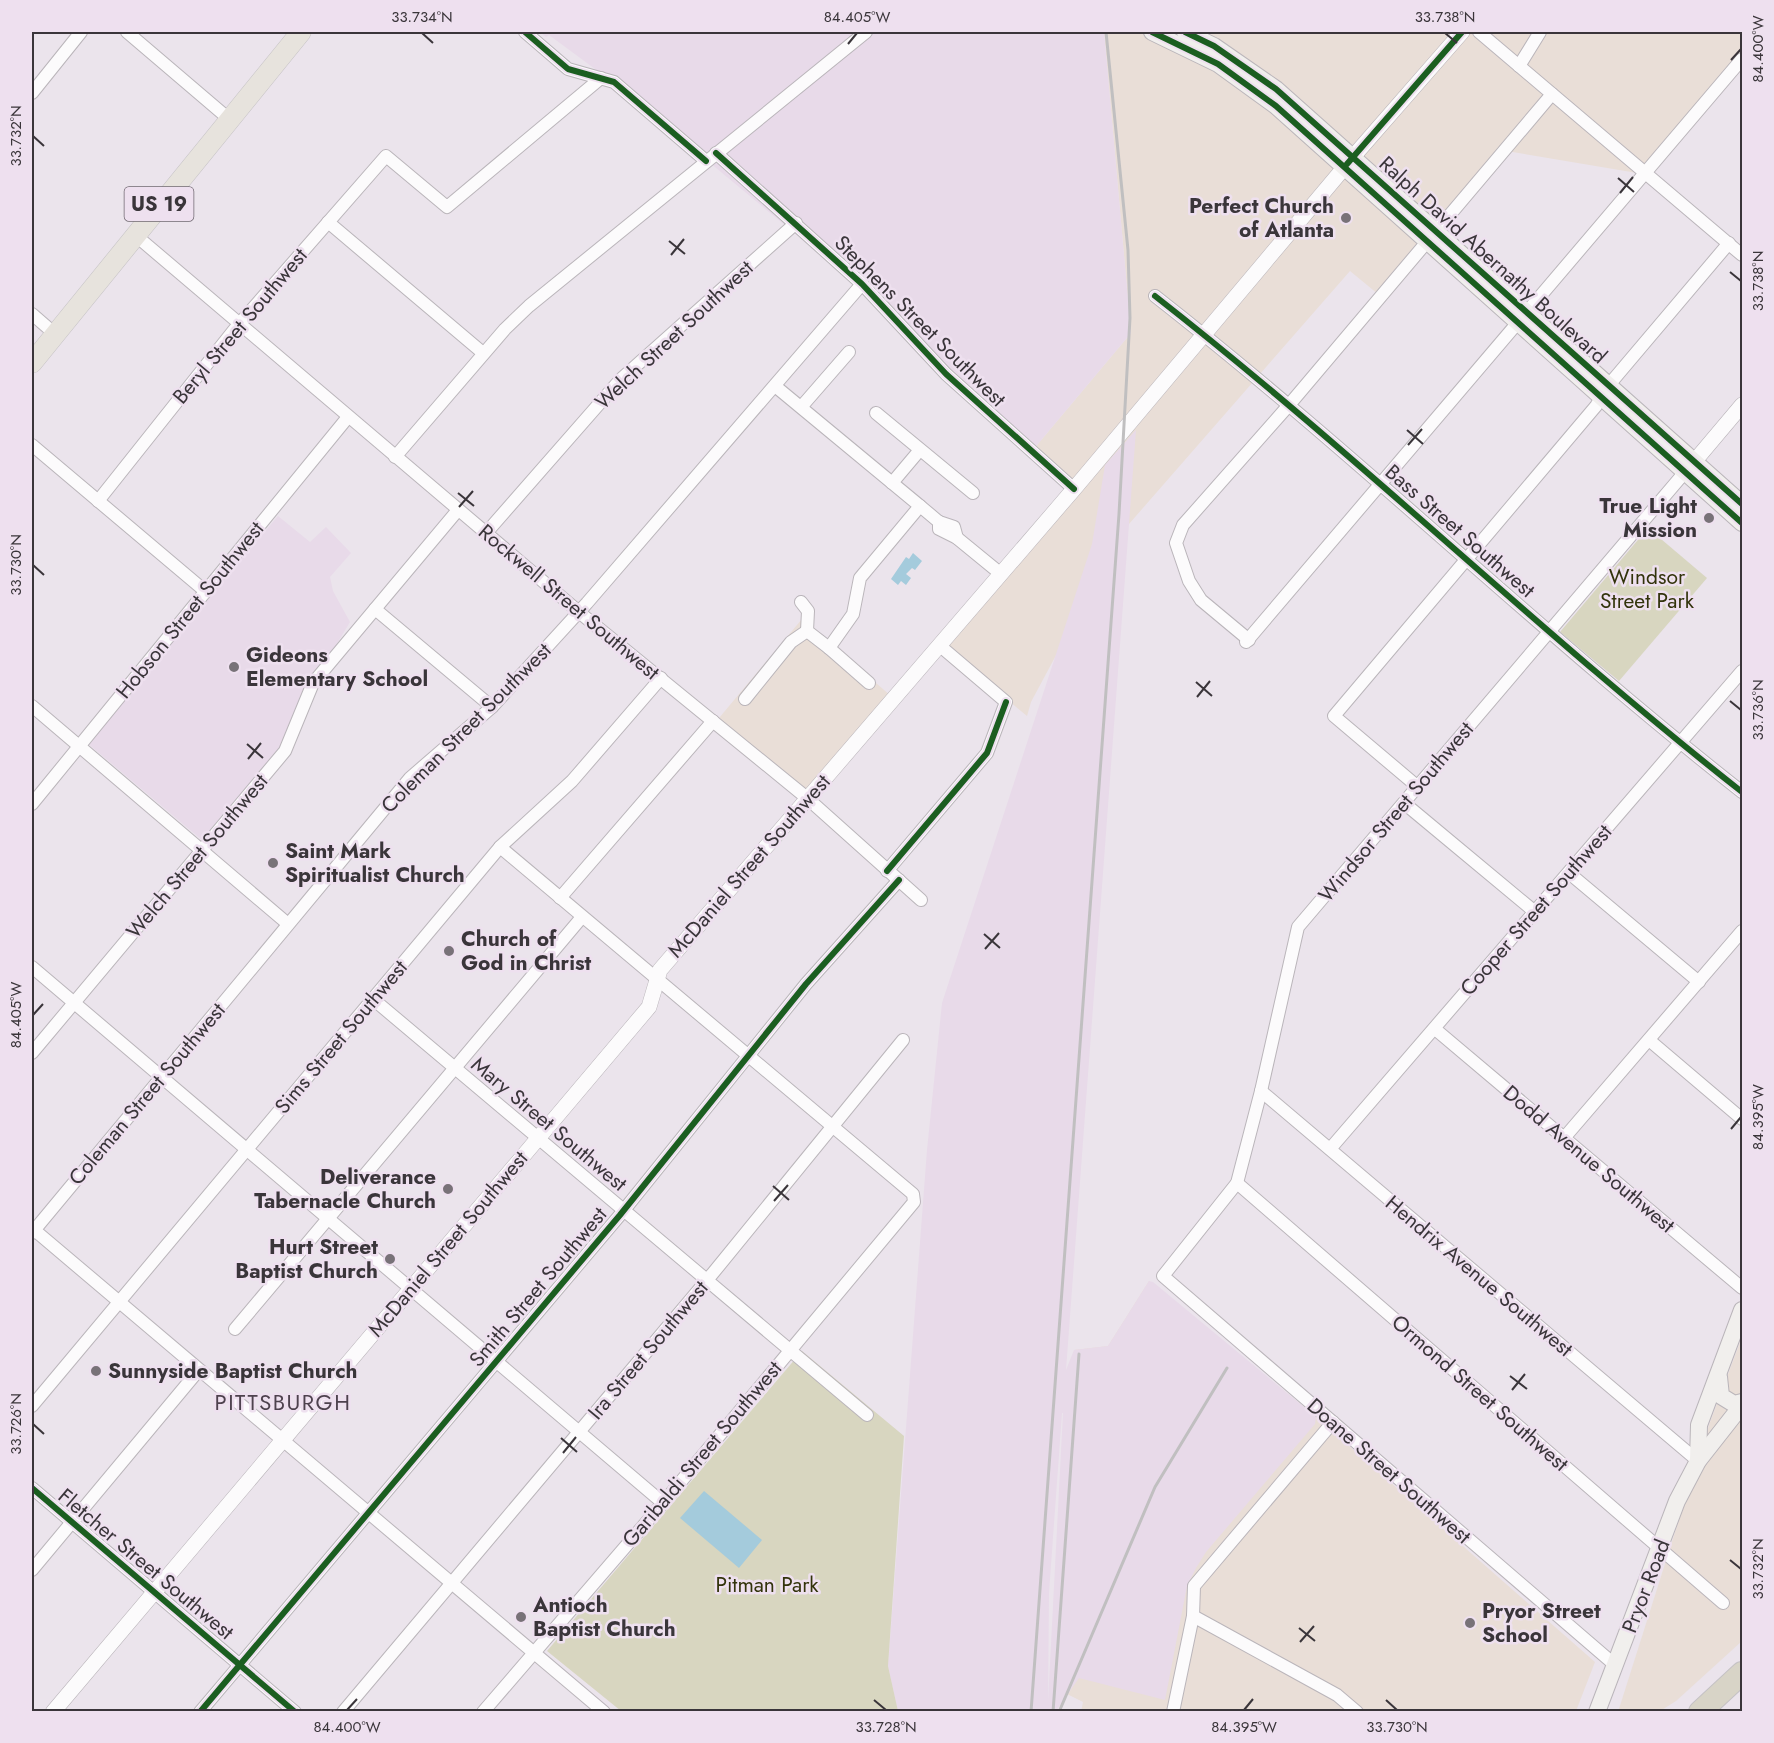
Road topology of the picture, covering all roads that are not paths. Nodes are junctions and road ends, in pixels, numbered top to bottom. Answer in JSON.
{"nodes":[{"id":1,"x":81,"y":32,"type":"edge"},
{"id":2,"x":126,"y":32,"type":"edge"},
{"id":3,"x":301,"y":32,"type":"edge"},
{"id":4,"x":525,"y":32,"type":"edge"},
{"id":5,"x":866,"y":32,"type":"edge"},
{"id":6,"x":1152,"y":32,"type":"edge"},
{"id":7,"x":1185,"y":32,"type":"edge"},
{"id":8,"x":1462,"y":32,"type":"edge"},
{"id":9,"x":1479,"y":32,"type":"edge"},
{"id":10,"x":1540,"y":32,"type":"edge"},
{"id":11,"x":1743,"y":59,"type":"edge"},
{"id":12,"x":1519,"y":66,"type":"junction"},
{"id":13,"x":601,"y":78,"type":"junction"},
{"id":14,"x":32,"y":93,"type":"edge"},
{"id":15,"x":1552,"y":94,"type":"junction"},
{"id":16,"x":229,"y":119,"type":"junction"},
{"id":17,"x":711,"y":157,"type":"junction"},
{"id":18,"x":1349,"y":162,"type":"junction"},
{"id":19,"x":1646,"y":172,"type":"junction"},
{"id":20,"x":328,"y":222,"type":"junction"},
{"id":21,"x":796,"y":223,"type":"junction"},
{"id":22,"x":134,"y":234,"type":"junction"},
{"id":23,"x":1432,"y":237,"type":"junction"},
{"id":24,"x":1729,"y":243,"type":"junction"},
{"id":25,"x":1743,"y":255,"type":"edge"},
{"id":26,"x":862,"y":284,"type":"junction"},
{"id":27,"x":1155,"y":296,"type":"dead end"},
{"id":28,"x":32,"y":314,"type":"edge"},
{"id":29,"x":1522,"y":318,"type":"junction"},
{"id":30,"x":239,"y":324,"type":"junction"},
{"id":31,"x":55,"y":334,"type":"junction"},
{"id":32,"x":1205,"y":335,"type":"junction"},
{"id":33,"x":849,"y":352,"type":"dead end"},
{"id":34,"x":483,"y":353,"type":"junction"},
{"id":35,"x":32,"y":363,"type":"edge"},
{"id":36,"x":780,"y":389,"type":"junction"},
{"id":37,"x":1605,"y":391,"type":"junction"},
{"id":38,"x":1289,"y":405,"type":"junction"},
{"id":39,"x":1743,"y":405,"type":"edge"},
{"id":40,"x":802,"y":406,"type":"junction"},
{"id":41,"x":876,"y":413,"type":"dead end"},
{"id":42,"x":348,"y":417,"type":"junction"},
{"id":43,"x":32,"y":445,"type":"edge"},
{"id":44,"x":919,"y":451,"type":"junction"},
{"id":45,"x":395,"y":457,"type":"junction"},
{"id":46,"x":1690,"y":466,"type":"junction"},
{"id":47,"x":892,"y":483,"type":"junction"},
{"id":48,"x":1382,"y":486,"type":"junction"},
{"id":49,"x":1074,"y":489,"type":"junction"},
{"id":50,"x":973,"y":493,"type":"dead end"},
{"id":51,"x":98,"y":501,"type":"junction"},
{"id":52,"x":1743,"y":504,"type":"edge"},
{"id":53,"x":920,"y":506,"type":"junction"},
{"id":54,"x":458,"y":510,"type":"junction"},
{"id":55,"x":1743,"y":523,"type":"edge"},
{"id":56,"x":486,"y":533,"type":"junction"},
{"id":57,"x":1467,"y":560,"type":"junction"},
{"id":58,"x":1001,"y":574,"type":"junction"},
{"id":59,"x":205,"y":591,"type":"junction"},
{"id":60,"x":801,"y":602,"type":"dead end"},
{"id":61,"x":375,"y":609,"type":"junction"},
{"id":62,"x":579,"y":612,"type":"junction"},
{"id":63,"x":807,"y":631,"type":"junction"},
{"id":64,"x":1550,"y":631,"type":"junction"},
{"id":65,"x":939,"y":645,"type":"junction"},
{"id":66,"x":829,"y":648,"type":"junction"},
{"id":67,"x":1743,"y":671,"type":"edge"},
{"id":68,"x":661,"y":678,"type":"junction"},
{"id":69,"x":869,"y":683,"type":"dead end"},
{"id":70,"x":745,"y":699,"type":"dead end"},
{"id":71,"x":32,"y":706,"type":"edge"},
{"id":72,"x":492,"y":707,"type":"junction"},
{"id":73,"x":713,"y":721,"type":"junction"},
{"id":74,"x":1680,"y":743,"type":"junction"},
{"id":75,"x":78,"y":745,"type":"junction"},
{"id":76,"x":1418,"y":787,"type":"junction"},
{"id":77,"x":1743,"y":792,"type":"edge"},
{"id":78,"x":807,"y":798,"type":"junction"},
{"id":79,"x":1404,"y":803,"type":"junction"},
{"id":80,"x":32,"y":804,"type":"edge"},
{"id":81,"x":500,"y":847,"type":"junction"},
{"id":82,"x":202,"y":850,"type":"junction"},
{"id":83,"x":887,"y":871,"type":"junction"},
{"id":84,"x":1569,"y":873,"type":"junction"},
{"id":85,"x":899,"y":880,"type":"junction"},
{"id":86,"x":560,"y":898,"type":"junction"},
{"id":87,"x":921,"y":900,"type":"dead end"},
{"id":88,"x":1535,"y":912,"type":"junction"},
{"id":89,"x":582,"y":917,"type":"junction"},
{"id":90,"x":288,"y":924,"type":"junction"},
{"id":91,"x":1743,"y":931,"type":"edge"},
{"id":92,"x":32,"y":967,"type":"edge"},
{"id":93,"x":657,"y":979,"type":"junction"},
{"id":94,"x":1699,"y":982,"type":"junction"},
{"id":95,"x":373,"y":999,"type":"junction"},
{"id":96,"x":74,"y":1003,"type":"junction"},
{"id":97,"x":1435,"y":1029,"type":"junction"},
{"id":98,"x":903,"y":1040,"type":"dead end"},
{"id":99,"x":1649,"y":1040,"type":"junction"},
{"id":100,"x":32,"y":1053,"type":"edge"},
{"id":101,"x":749,"y":1055,"type":"junction"},
{"id":102,"x":455,"y":1068,"type":"junction"},
{"id":103,"x":161,"y":1077,"type":"junction"},
{"id":104,"x":1261,"y":1091,"type":"junction"},
{"id":105,"x":1743,"y":1119,"type":"edge"},
{"id":106,"x":834,"y":1127,"type":"junction"},
{"id":107,"x":538,"y":1137,"type":"junction"},
{"id":108,"x":1564,"y":1138,"type":"junction"},
{"id":109,"x":1330,"y":1149,"type":"junction"},
{"id":110,"x":246,"y":1150,"type":"junction"},
{"id":111,"x":1237,"y":1183,"type":"junction"},
{"id":112,"x":625,"y":1209,"type":"junction"},
{"id":113,"x":327,"y":1219,"type":"junction"},
{"id":114,"x":32,"y":1230,"type":"edge"},
{"id":115,"x":1164,"y":1276,"type":"joint"},
{"id":116,"x":707,"y":1280,"type":"junction"},
{"id":117,"x":1743,"y":1288,"type":"edge"},
{"id":118,"x":409,"y":1289,"type":"junction"},
{"id":119,"x":118,"y":1303,"type":"junction"},
{"id":120,"x":1743,"y":1310,"type":"edge"},
{"id":121,"x":235,"y":1329,"type":"dead end"},
{"id":122,"x":790,"y":1350,"type":"junction"},
{"id":123,"x":496,"y":1362,"type":"junction"},
{"id":124,"x":198,"y":1371,"type":"junction"},
{"id":125,"x":1719,"y":1373,"type":"junction"},
{"id":126,"x":1743,"y":1403,"type":"edge"},
{"id":127,"x":32,"y":1406,"type":"edge"},
{"id":128,"x":867,"y":1415,"type":"dead end"},
{"id":129,"x":1333,"y":1422,"type":"junction"},
{"id":130,"x":579,"y":1432,"type":"junction"},
{"id":131,"x":281,"y":1440,"type":"junction"},
{"id":132,"x":1698,"y":1461,"type":"junction"},
{"id":133,"x":32,"y":1488,"type":"edge"},
{"id":134,"x":663,"y":1503,"type":"junction"},
{"id":135,"x":368,"y":1513,"type":"junction"},
{"id":136,"x":71,"y":1522,"type":"junction"},
{"id":137,"x":1660,"y":1549,"type":"junction"},
{"id":138,"x":32,"y":1570,"type":"edge"},
{"id":139,"x":451,"y":1584,"type":"junction"},
{"id":140,"x":153,"y":1593,"type":"junction"},
{"id":141,"x":1723,"y":1603,"type":"dead end"},
{"id":142,"x":1193,"y":1616,"type":"junction"},
{"id":143,"x":532,"y":1653,"type":"junction"},
{"id":144,"x":239,"y":1665,"type":"junction"},
{"id":145,"x":1615,"y":1665,"type":"junction"},
{"id":146,"x":1743,"y":1673,"type":"edge"},
{"id":147,"x":1357,"y":1711,"type":"edge"},
{"id":148,"x":53,"y":1712,"type":"edge"},
{"id":149,"x":200,"y":1712,"type":"edge"},
{"id":150,"x":295,"y":1712,"type":"edge"},
{"id":151,"x":343,"y":1712,"type":"edge"},
{"id":152,"x":483,"y":1712,"type":"edge"},
{"id":153,"x":604,"y":1712,"type":"edge"},
{"id":154,"x":1173,"y":1712,"type":"edge"},
{"id":155,"x":1597,"y":1712,"type":"edge"},
{"id":156,"x":1700,"y":1712,"type":"edge"}],
"edges":[{"from":1,"to":14,"type":"street"},
{"from":2,"to":16,"type":"street"},
{"from":3,"to":16,"type":"main road","number":"US 19"},
{"from":4,"to":13,"type":"street","name":"Stephens Street Southwest"},
{"from":5,"to":17,"type":"street"},
{"from":6,"to":18,"type":"main road","name":"Ralph David Abernathy Boulevard"},
{"from":7,"to":18,"type":"main road","name":"Ralph David Abernathy Boulevard"},
{"from":8,"to":18,"type":"street","name":"McDaniel Street Southwest"},
{"from":9,"to":12,"type":"street"},
{"from":10,"to":12,"type":"street"},
{"from":11,"to":19,"type":"street"},
{"from":12,"to":15,"type":"street"},
{"from":13,"to":17,"type":"street","name":"Stephens Street Southwest"},
{"from":13,"to":20,"type":"street","name":"Beryl Street Southwest"},
{"from":15,"to":19,"type":"street"},
{"from":15,"to":23,"type":"street"},
{"from":16,"to":22,"type":"main road","number":"US 19"},
{"from":17,"to":21,"type":"street","name":"Stephens Street Southwest"},
{"from":17,"to":34,"type":"street"},
{"from":18,"to":23,"type":"main road","name":"Ralph David Abernathy Boulevard"},
{"from":18,"to":32,"type":"street","name":"McDaniel Street Southwest"},
{"from":19,"to":24,"type":"street"},
{"from":19,"to":29,"type":"street"},
{"from":20,"to":30,"type":"street","name":"Beryl Street Southwest"},
{"from":20,"to":34,"type":"street"},
{"from":21,"to":26,"type":"street","name":"Stephens Street Southwest"},
{"from":21,"to":56,"type":"street","name":"Welch Street Southwest"},
{"from":22,"to":30,"type":"street","name":"Rockwell Street Southwest"},
{"from":22,"to":31,"type":"main road","number":"US 19"},
{"from":23,"to":29,"type":"main road","name":"Ralph David Abernathy Boulevard"},
{"from":23,"to":38,"type":"street"},
{"from":24,"to":25,"type":"street"},
{"from":24,"to":37,"type":"street"},
{"from":26,"to":36,"type":"street","name":"Coleman Street Southwest"},
{"from":26,"to":49,"type":"street","name":"Stephens Street Southwest"},
{"from":27,"to":32,"type":"street","name":"Bass Street Southwest"},
{"from":28,"to":31,"type":"street"},
{"from":29,"to":37,"type":"main road","name":"Ralph David Abernathy Boulevard"},
{"from":29,"to":48,"type":"street"},
{"from":30,"to":42,"type":"street","name":"Rockwell Street Southwest"},
{"from":30,"to":51,"type":"street","name":"Beryl Street Southwest"},
{"from":31,"to":35,"type":"main road","number":"US 19"},
{"from":32,"to":38,"type":"street","name":"Bass Street Southwest"},
{"from":32,"to":49,"type":"street","name":"McDaniel Street Southwest"},
{"from":33,"to":40,"type":"street"},
{"from":34,"to":45,"type":"street"},
{"from":36,"to":40,"type":"street"},
{"from":36,"to":62,"type":"street","name":"Coleman Street Southwest"},
{"from":37,"to":46,"type":"main road","name":"Ralph David Abernathy Boulevard"},
{"from":37,"to":57,"type":"street"},
{"from":38,"to":48,"type":"street","name":"Bass Street Southwest"},
{"from":38,"to":48,"type":"street"},
{"from":39,"to":46,"type":"street","name":"Windsor Street Southwest"},
{"from":40,"to":47,"type":"street"},
{"from":41,"to":44,"type":"street"},
{"from":42,"to":45,"type":"street","name":"Rockwell Street Southwest"},
{"from":42,"to":59,"type":"street","name":"Hobson Street Southwest"},
{"from":43,"to":51,"type":"street"},
{"from":44,"to":47,"type":"street"},
{"from":44,"to":50,"type":"street"},
{"from":45,"to":54,"type":"street","name":"Rockwell Street Southwest"},
{"from":46,"to":52,"type":"main road","name":"Ralph David Abernathy Boulevard"},
{"from":46,"to":55,"type":"main road","name":"Ralph David Abernathy Boulevard"},
{"from":46,"to":64,"type":"street","name":"Windsor Street Southwest"},
{"from":47,"to":53,"type":"street"},
{"from":48,"to":57,"type":"street","name":"Bass Street Southwest"},
{"from":49,"to":58,"type":"street","name":"McDaniel Street Southwest"},
{"from":51,"to":59,"type":"street"},
{"from":53,"to":58,"type":"street"},
{"from":53,"to":66,"type":"street"},
{"from":54,"to":56,"type":"street","name":"Rockwell Street Southwest"},
{"from":54,"to":61,"type":"street","name":"Welch Street Southwest"},
{"from":56,"to":62,"type":"street","name":"Rockwell Street Southwest"},
{"from":57,"to":64,"type":"street","name":"Bass Street Southwest"},
{"from":57,"to":76,"type":"street"},
{"from":58,"to":65,"type":"street","name":"McDaniel Street Southwest"},
{"from":59,"to":75,"type":"street","name":"Hobson Street Southwest"},
{"from":60,"to":63,"type":"street"},
{"from":61,"to":72,"type":"street"},
{"from":61,"to":82,"type":"street","name":"Welch Street Southwest"},
{"from":62,"to":68,"type":"street","name":"Rockwell Street Southwest"},
{"from":62,"to":72,"type":"street","name":"Coleman Street Southwest"},
{"from":63,"to":66,"type":"street"},
{"from":63,"to":70,"type":"street"},
{"from":64,"to":74,"type":"street","name":"Bass Street Southwest"},
{"from":64,"to":76,"type":"street","name":"Windsor Street Southwest"},
{"from":65,"to":78,"type":"street","name":"McDaniel Street Southwest"},
{"from":65,"to":83,"type":"street"},
{"from":66,"to":69,"type":"street"},
{"from":67,"to":74,"type":"street","name":"Cooper Street Southwest"},
{"from":68,"to":73,"type":"street","name":"Rockwell Street Southwest"},
{"from":68,"to":81,"type":"street","name":"Sims Street Southwest"},
{"from":71,"to":75,"type":"street"},
{"from":72,"to":90,"type":"street","name":"Coleman Street Southwest"},
{"from":73,"to":78,"type":"street","name":"Rockwell Street Southwest"},
{"from":73,"to":86,"type":"street"},
{"from":74,"to":77,"type":"street","name":"Bass Street Southwest"},
{"from":74,"to":84,"type":"street","name":"Cooper Street Southwest"},
{"from":75,"to":80,"type":"street","name":"Hobson Street Southwest"},
{"from":75,"to":82,"type":"street"},
{"from":76,"to":79,"type":"street","name":"Windsor Street Southwest"},
{"from":78,"to":83,"type":"street","name":"Rockwell Street Southwest"},
{"from":78,"to":93,"type":"street","name":"McDaniel Street Southwest"},
{"from":79,"to":88,"type":"street"},
{"from":79,"to":104,"type":"street","name":"Windsor Street Southwest"},
{"from":81,"to":86,"type":"street"},
{"from":81,"to":95,"type":"street","name":"Sims Street Southwest"},
{"from":82,"to":90,"type":"street"},
{"from":82,"to":96,"type":"street","name":"Welch Street Southwest"},
{"from":83,"to":85,"type":"street","name":"Rockwell Street Southwest"},
{"from":84,"to":88,"type":"street","name":"Cooper Street Southwest"},
{"from":84,"to":94,"type":"street"},
{"from":85,"to":87,"type":"street","name":"Rockwell Street Southwest"},
{"from":85,"to":101,"type":"street","name":"Smith Street Southwest"},
{"from":86,"to":89,"type":"street"},
{"from":88,"to":97,"type":"street","name":"Cooper Street Southwest"},
{"from":89,"to":93,"type":"street"},
{"from":89,"to":102,"type":"street"},
{"from":90,"to":103,"type":"street","name":"Coleman Street Southwest"},
{"from":91,"to":94,"type":"street"},
{"from":92,"to":96,"type":"street"},
{"from":93,"to":101,"type":"street"},
{"from":93,"to":107,"type":"street","name":"McDaniel Street Southwest"},
{"from":94,"to":99,"type":"street"},
{"from":95,"to":102,"type":"street","name":"Mary Street Southwest"},
{"from":95,"to":110,"type":"street","name":"Sims Street Southwest"},
{"from":96,"to":100,"type":"street","name":"Welch Street Southwest"},
{"from":96,"to":103,"type":"street"},
{"from":97,"to":108,"type":"street","name":"Dodd Avenue Southwest"},
{"from":97,"to":109,"type":"street","name":"Cooper Street Southwest"},
{"from":98,"to":106,"type":"street","name":"Ira Street Southwest"},
{"from":99,"to":105,"type":"street"},
{"from":99,"to":108,"type":"street"},
{"from":101,"to":106,"type":"street"},
{"from":101,"to":112,"type":"street","name":"Smith Street Southwest"},
{"from":102,"to":107,"type":"street","name":"Mary Street Southwest"},
{"from":102,"to":113,"type":"street"},
{"from":103,"to":110,"type":"street"},
{"from":103,"to":114,"type":"street","name":"Coleman Street Southwest"},
{"from":104,"to":109,"type":"street","name":"Hendrix Avenue Southwest"},
{"from":104,"to":111,"type":"street","name":"Windsor Street Southwest"},
{"from":106,"to":116,"type":"street","name":"Ira Street Southwest"},
{"from":106,"to":122,"type":"street","name":"Garibaldi Street Southwest"},
{"from":107,"to":112,"type":"street","name":"Mary Street Southwest"},
{"from":107,"to":118,"type":"street","name":"McDaniel Street Southwest"},
{"from":108,"to":117,"type":"street","name":"Dodd Avenue Southwest"},
{"from":109,"to":132,"type":"street","name":"Hendrix Avenue Southwest"},
{"from":110,"to":113,"type":"street"},
{"from":110,"to":119,"type":"street","name":"Sims Street Southwest"},
{"from":111,"to":115,"type":"street","name":"Windsor Street Southwest"},
{"from":111,"to":137,"type":"street","name":"Ormond Street Southwest"},
{"from":112,"to":116,"type":"street","name":"Mary Street Southwest"},
{"from":112,"to":123,"type":"street","name":"Smith Street Southwest"},
{"from":113,"to":118,"type":"street"},
{"from":113,"to":121,"type":"street"},
{"from":114,"to":119,"type":"street"},
{"from":115,"to":129,"type":"street","name":"Doane Street Southwest"},
{"from":116,"to":122,"type":"street","name":"Mary Street Southwest"},
{"from":116,"to":130,"type":"street","name":"Ira Street Southwest"},
{"from":118,"to":123,"type":"street"},
{"from":118,"to":131,"type":"street","name":"McDaniel Street Southwest"},
{"from":119,"to":124,"type":"street"},
{"from":119,"to":127,"type":"street","name":"Sims Street Southwest"},
{"from":120,"to":125,"type":"main road"},
{"from":122,"to":128,"type":"street","name":"Mary Street Southwest"},
{"from":122,"to":134,"type":"street","name":"Garibaldi Street Southwest"},
{"from":123,"to":130,"type":"street"},
{"from":123,"to":135,"type":"street","name":"Smith Street Southwest"},
{"from":124,"to":131,"type":"street"},
{"from":124,"to":136,"type":"street"},
{"from":125,"to":126,"type":"main road"},
{"from":125,"to":132,"type":"main road"},
{"from":126,"to":132,"type":"main road","name":"Pryor Road"},
{"from":129,"to":142,"type":"street"},
{"from":129,"to":145,"type":"street","name":"Doane Street Southwest"},
{"from":130,"to":134,"type":"street"},
{"from":130,"to":139,"type":"street","name":"Ira Street Southwest"},
{"from":131,"to":135,"type":"street"},
{"from":131,"to":140,"type":"street","name":"McDaniel Street Southwest"},
{"from":132,"to":137,"type":"main road","name":"Pryor Road"},
{"from":133,"to":136,"type":"street","name":"Fletcher Street Southwest"},
{"from":134,"to":143,"type":"street","name":"Garibaldi Street Southwest"},
{"from":135,"to":139,"type":"street"},
{"from":135,"to":144,"type":"street","name":"Smith Street Southwest"},
{"from":136,"to":138,"type":"street"},
{"from":136,"to":140,"type":"street","name":"Fletcher Street Southwest"},
{"from":137,"to":141,"type":"street","name":"Ormond Street Southwest"},
{"from":137,"to":145,"type":"main road","name":"Pryor Road"},
{"from":139,"to":143,"type":"street"},
{"from":139,"to":151,"type":"street","name":"Ira Street Southwest"},
{"from":140,"to":144,"type":"street","name":"Fletcher Street Southwest"},
{"from":140,"to":148,"type":"street","name":"McDaniel Street Southwest"},
{"from":142,"to":147,"type":"street"},
{"from":142,"to":154,"type":"street"},
{"from":143,"to":152,"type":"street","name":"Garibaldi Street Southwest"},
{"from":143,"to":153,"type":"street"},
{"from":144,"to":149,"type":"street","name":"Smith Street Southwest"},
{"from":144,"to":150,"type":"street","name":"Fletcher Street Southwest"},
{"from":145,"to":155,"type":"main road","name":"Pryor Road"},
{"from":146,"to":156,"type":"highway"}]}
